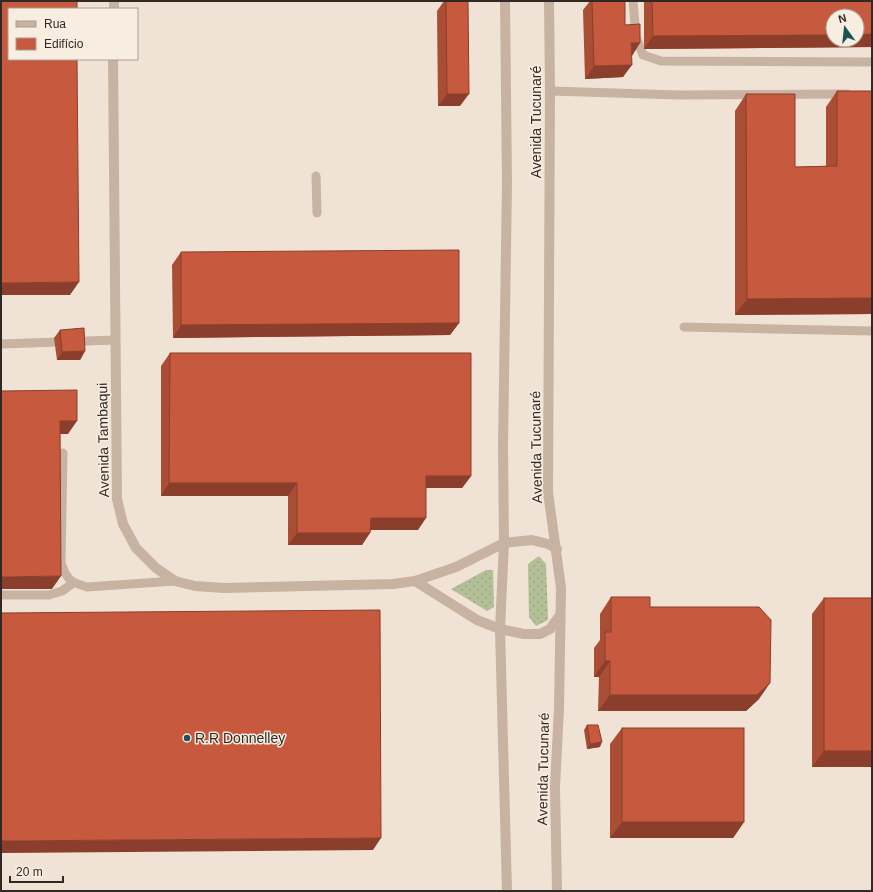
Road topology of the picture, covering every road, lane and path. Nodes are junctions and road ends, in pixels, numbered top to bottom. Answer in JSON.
{"nodes":[{"id":1,"x":505,"y":1,"type":"edge"},
{"id":2,"x":549,"y":1,"type":"edge"},
{"id":3,"x":633,"y":1,"type":"edge"},
{"id":4,"x":113,"y":60,"type":"edge"},
{"id":5,"x":872,"y":62,"type":"edge"},
{"id":6,"x":550,"y":91,"type":"junction"},
{"id":7,"x":854,"y":94,"type":"edge"},
{"id":8,"x":316,"y":176,"type":"dead end"},
{"id":9,"x":317,"y":213,"type":"dead end"},
{"id":10,"x":684,"y":327,"type":"dead end"},
{"id":11,"x":872,"y":331,"type":"edge"},
{"id":12,"x":115,"y":340,"type":"junction"},
{"id":13,"x":1,"y":344,"type":"edge"},
{"id":14,"x":63,"y":453,"type":"dead end"},
{"id":15,"x":504,"y":543,"type":"junction"},
{"id":16,"x":557,"y":549,"type":"junction"},
{"id":17,"x":175,"y":581,"type":"junction"},
{"id":18,"x":416,"y":581,"type":"junction"},
{"id":19,"x":73,"y":583,"type":"junction"},
{"id":20,"x":1,"y":595,"type":"edge"},
{"id":21,"x":560,"y":615,"type":"junction"},
{"id":22,"x":500,"y":629,"type":"junction"},
{"id":23,"x":507,"y":891,"type":"edge"},
{"id":24,"x":557,"y":891,"type":"edge"}],
"edges":[{"from":1,"to":15,"type":"street"},
{"from":2,"to":6,"type":"street","name":"Avenida Tucunaré"},
{"from":3,"to":5,"type":"lane"},
{"from":4,"to":12,"type":"street","name":"Avenida Tambaqui"},
{"from":6,"to":7,"type":"lane"},
{"from":6,"to":16,"type":"street","name":"Avenida Tucunaré"},
{"from":8,"to":9,"type":"lane"},
{"from":10,"to":11,"type":"lane"},
{"from":12,"to":13,"type":"lane"},
{"from":12,"to":17,"type":"street","name":"Avenida Tambaqui"},
{"from":14,"to":19,"type":"lane"},
{"from":15,"to":16,"type":"street"},
{"from":15,"to":18,"type":"street","name":"Avenida Tambaqui"},
{"from":15,"to":22,"type":"street"},
{"from":16,"to":21,"type":"street","name":"Avenida Tucunaré"},
{"from":17,"to":18,"type":"street","name":"Avenida Tambaqui"},
{"from":17,"to":19,"type":"lane"},
{"from":18,"to":22,"type":"street"},
{"from":19,"to":20,"type":"lane"},
{"from":21,"to":22,"type":"street"},
{"from":21,"to":24,"type":"street","name":"Avenida Tucunaré"},
{"from":22,"to":23,"type":"street"}]}
